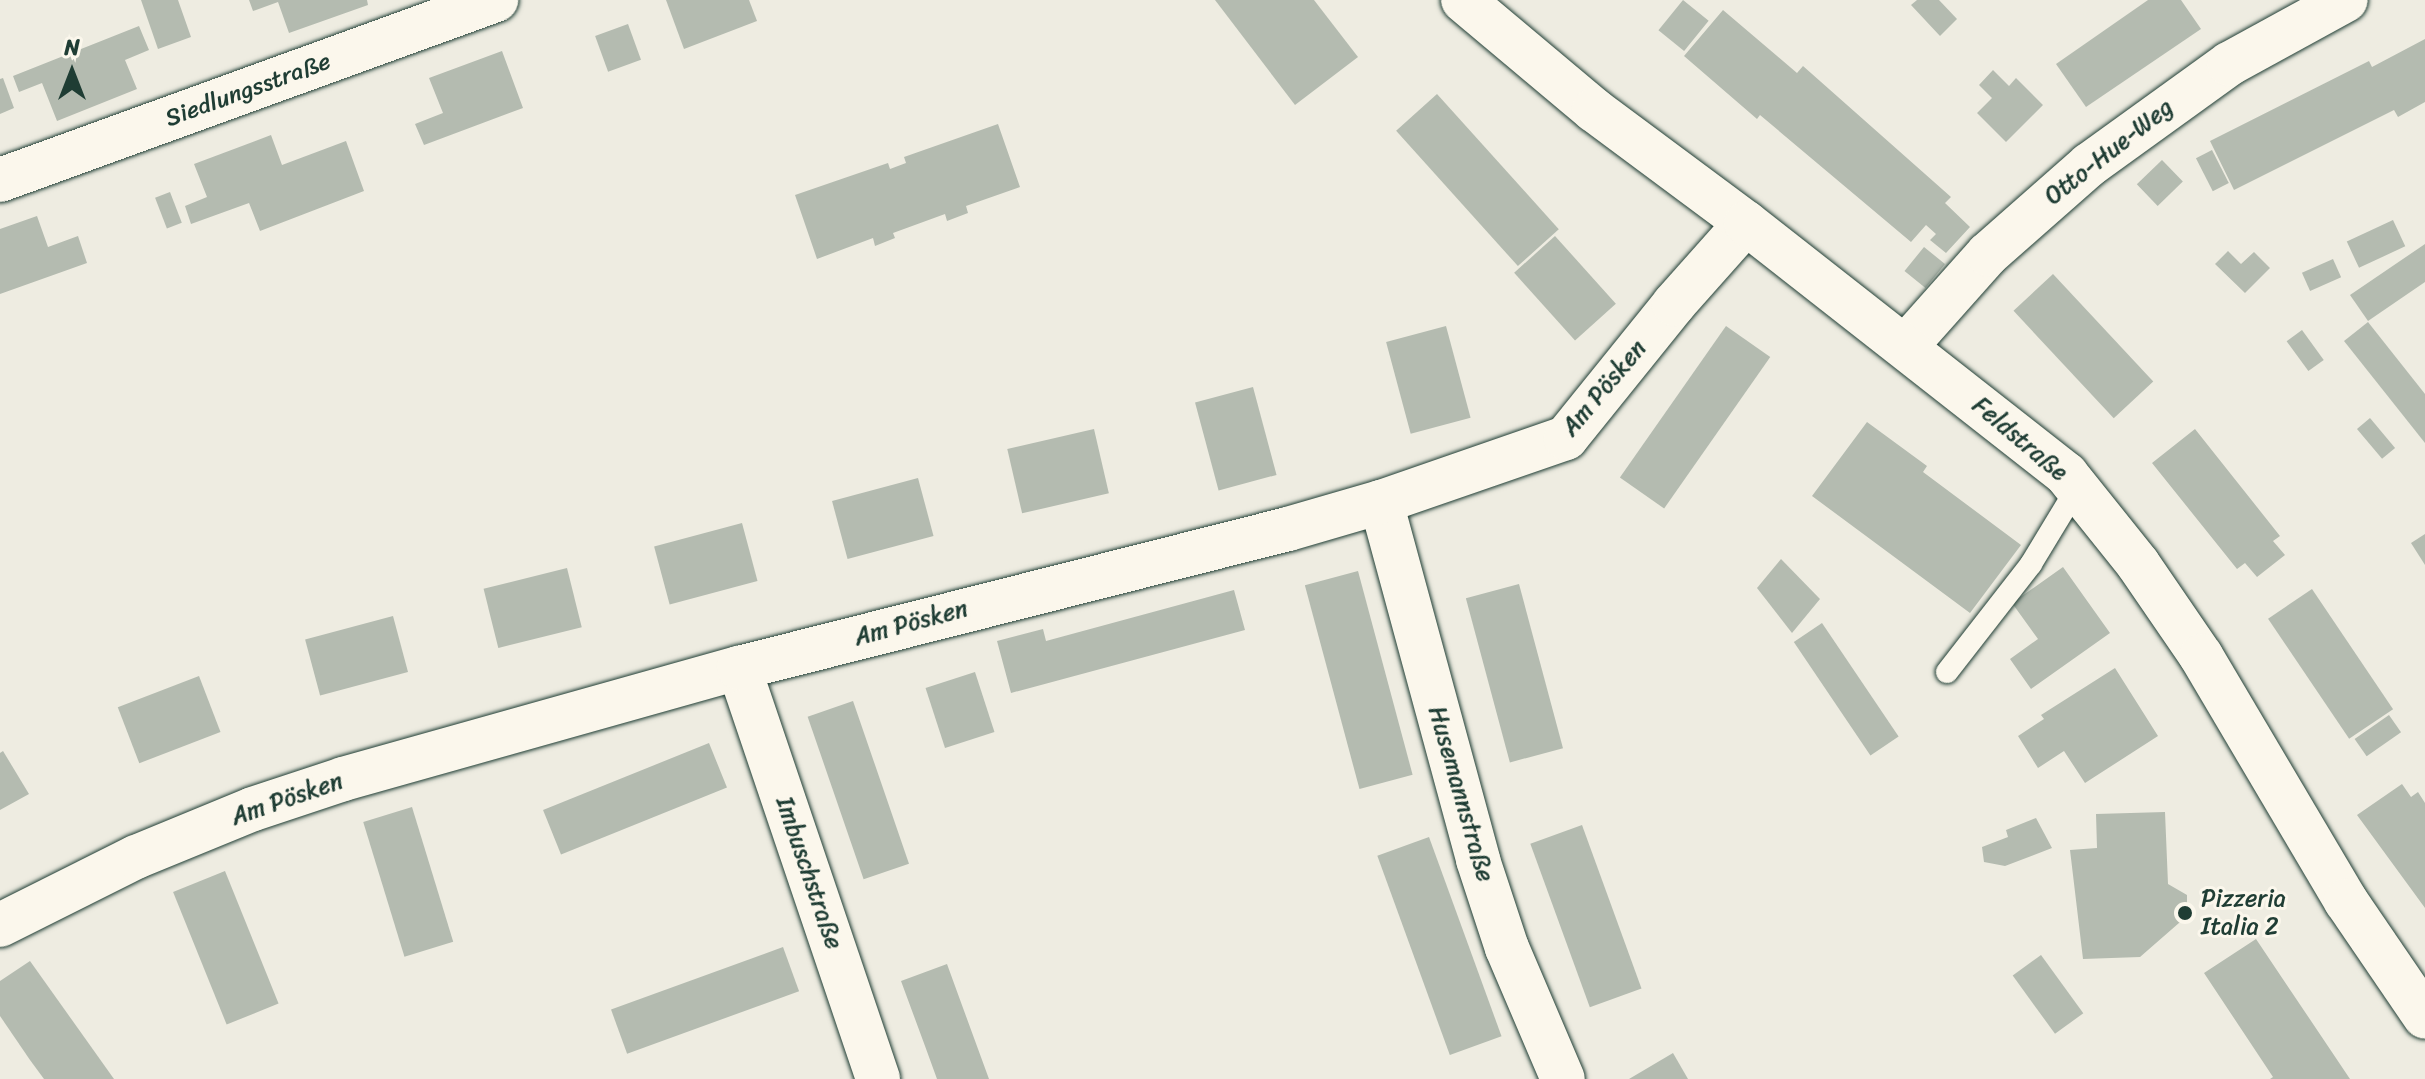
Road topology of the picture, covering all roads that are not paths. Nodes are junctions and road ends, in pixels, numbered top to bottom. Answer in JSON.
{"nodes":[{"id":1,"x":496,"y":0,"type":"edge"},
{"id":2,"x":1463,"y":0,"type":"edge"},
{"id":3,"x":2346,"y":0,"type":"edge"},
{"id":4,"x":0,"y":180,"type":"edge"},
{"id":5,"x":1746,"y":223,"type":"junction"},
{"id":6,"x":1906,"y":346,"type":"junction"},
{"id":7,"x":2077,"y":488,"type":"junction"},
{"id":8,"x":1381,"y":502,"type":"junction"},
{"id":9,"x":739,"y":668,"type":"junction"},
{"id":10,"x":1947,"y":672,"type":"dead end"},
{"id":11,"x":0,"y":925,"type":"edge"},
{"id":12,"x":2425,"y":1017,"type":"edge"},
{"id":13,"x":878,"y":1079,"type":"edge"},
{"id":14,"x":1563,"y":1079,"type":"edge"}],
"edges":[{"from":1,"to":4,"type":"street","name":"Siedlungsstraße"},
{"from":2,"to":5,"type":"street","name":"Feldstraße"},
{"from":3,"to":6,"type":"street","name":"Otto-Hue-Weg"},
{"from":5,"to":6,"type":"street","name":"Feldstraße"},
{"from":5,"to":8,"type":"street","name":"Am Pösken"},
{"from":6,"to":7,"type":"street","name":"Feldstraße"},
{"from":7,"to":10,"type":"lane"},
{"from":7,"to":12,"type":"street","name":"Feldstraße"},
{"from":8,"to":9,"type":"street","name":"Am Pösken"},
{"from":8,"to":14,"type":"street","name":"Husemannstraße"},
{"from":9,"to":11,"type":"street","name":"Am Pösken"},
{"from":9,"to":13,"type":"street","name":"Imbuschstraße"}]}
